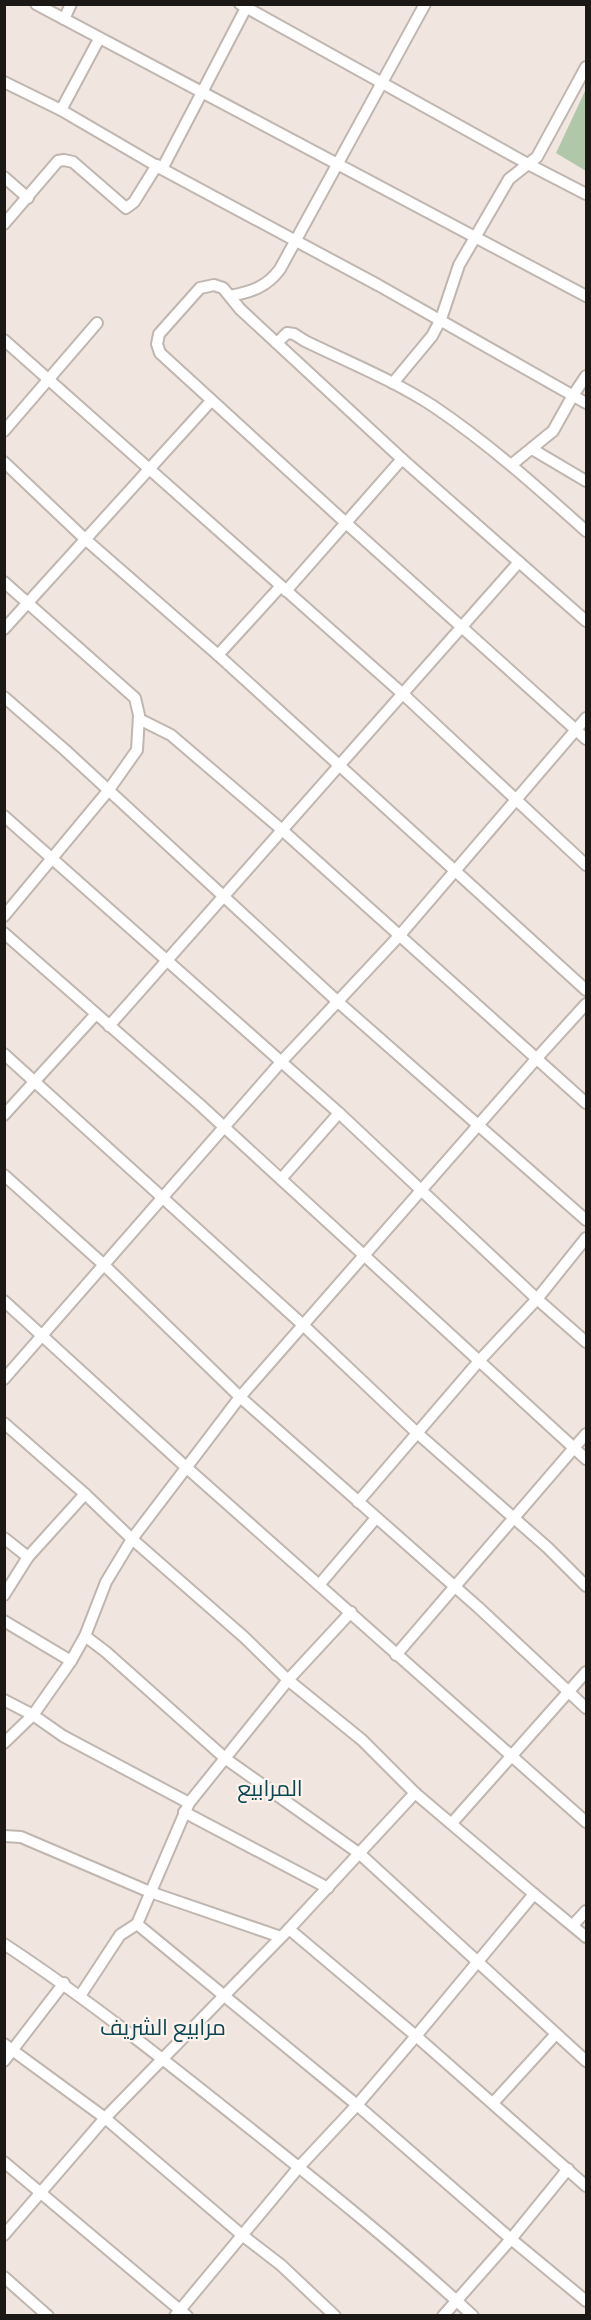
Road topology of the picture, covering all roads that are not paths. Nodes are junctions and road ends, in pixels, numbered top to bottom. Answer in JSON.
{"nodes":[{"id":1,"x":36,"y":4,"type":"edge"},
{"id":2,"x":71,"y":4,"type":"edge"},
{"id":3,"x":425,"y":4,"type":"edge"},
{"id":4,"x":244,"y":6,"type":"edge"},
{"id":5,"x":64,"y":19,"type":"junction"},
{"id":6,"x":99,"y":39,"type":"junction"},
{"id":7,"x":586,"y":68,"type":"edge"},
{"id":8,"x":4,"y":82,"type":"edge"},
{"id":9,"x":382,"y":82,"type":"junction"},
{"id":10,"x":202,"y":94,"type":"junction"},
{"id":11,"x":62,"y":110,"type":"junction"},
{"id":12,"x":338,"y":164,"type":"junction"},
{"id":13,"x":528,"y":164,"type":"junction"},
{"id":14,"x":159,"y":167,"type":"junction"},
{"id":15,"x":4,"y":177,"type":"edge"},
{"id":16,"x":586,"y":194,"type":"edge"},
{"id":17,"x":28,"y":198,"type":"junction"},
{"id":18,"x":4,"y":224,"type":"edge"},
{"id":19,"x":475,"y":238,"type":"junction"},
{"id":20,"x":296,"y":241,"type":"junction"},
{"id":21,"x":230,"y":296,"type":"junction"},
{"id":22,"x":586,"y":296,"type":"edge"},
{"id":23,"x":441,"y":319,"type":"junction"},
{"id":24,"x":97,"y":323,"type":"dead end"},
{"id":25,"x":4,"y":339,"type":"edge"},
{"id":26,"x":277,"y":343,"type":"junction"},
{"id":27,"x":586,"y":376,"type":"edge"},
{"id":28,"x":49,"y":377,"type":"junction"},
{"id":29,"x":393,"y":383,"type":"junction"},
{"id":30,"x":572,"y":397,"type":"junction"},
{"id":31,"x":211,"y":401,"type":"junction"},
{"id":32,"x":586,"y":403,"type":"edge"},
{"id":33,"x":4,"y":431,"type":"edge"},
{"id":34,"x":532,"y":449,"type":"junction"},
{"id":35,"x":402,"y":459,"type":"junction"},
{"id":36,"x":4,"y":462,"type":"edge"},
{"id":37,"x":511,"y":465,"type":"junction"},
{"id":38,"x":150,"y":468,"type":"junction"},
{"id":39,"x":586,"y":481,"type":"edge"},
{"id":40,"x":346,"y":523,"type":"junction"},
{"id":41,"x":586,"y":531,"type":"edge"},
{"id":42,"x":86,"y":539,"type":"junction"},
{"id":43,"x":519,"y":562,"type":"junction"},
{"id":44,"x":4,"y":582,"type":"edge"},
{"id":45,"x":283,"y":589,"type":"junction"},
{"id":46,"x":27,"y":602,"type":"junction"},
{"id":47,"x":586,"y":621,"type":"edge"},
{"id":48,"x":460,"y":626,"type":"junction"},
{"id":49,"x":4,"y":629,"type":"edge"},
{"id":50,"x":218,"y":655,"type":"junction"},
{"id":51,"x":404,"y":695,"type":"junction"},
{"id":52,"x":4,"y":697,"type":"edge"},
{"id":53,"x":586,"y":718,"type":"edge"},
{"id":54,"x":139,"y":719,"type":"junction"},
{"id":55,"x":576,"y":729,"type":"junction"},
{"id":56,"x":586,"y":739,"type":"edge"},
{"id":57,"x":338,"y":765,"type":"junction"},
{"id":58,"x":108,"y":791,"type":"junction"},
{"id":59,"x":516,"y":800,"type":"junction"},
{"id":60,"x":4,"y":816,"type":"edge"},
{"id":61,"x":281,"y":829,"type":"junction"},
{"id":62,"x":51,"y":857,"type":"junction"},
{"id":63,"x":586,"y":865,"type":"edge"},
{"id":64,"x":455,"y":871,"type":"junction"},
{"id":65,"x":224,"y":896,"type":"junction"},
{"id":66,"x":4,"y":916,"type":"edge"},
{"id":67,"x":4,"y":933,"type":"edge"},
{"id":68,"x":400,"y":935,"type":"junction"},
{"id":69,"x":168,"y":960,"type":"junction"},
{"id":70,"x":586,"y":990,"type":"edge"},
{"id":71,"x":337,"y":1001,"type":"junction"},
{"id":72,"x":586,"y":1004,"type":"edge"},
{"id":73,"x":96,"y":1014,"type":"junction"},
{"id":74,"x":109,"y":1026,"type":"junction"},
{"id":75,"x":4,"y":1054,"type":"edge"},
{"id":76,"x":537,"y":1058,"type":"junction"},
{"id":77,"x":281,"y":1062,"type":"junction"},
{"id":78,"x":35,"y":1082,"type":"junction"},
{"id":79,"x":586,"y":1103,"type":"edge"},
{"id":80,"x":339,"y":1113,"type":"junction"},
{"id":81,"x":4,"y":1115,"type":"edge"},
{"id":82,"x":479,"y":1125,"type":"junction"},
{"id":83,"x":224,"y":1128,"type":"junction"},
{"id":84,"x":4,"y":1175,"type":"edge"},
{"id":85,"x":281,"y":1179,"type":"junction"},
{"id":86,"x":421,"y":1192,"type":"junction"},
{"id":87,"x":161,"y":1197,"type":"junction"},
{"id":88,"x":586,"y":1220,"type":"edge"},
{"id":89,"x":586,"y":1238,"type":"edge"},
{"id":90,"x":364,"y":1256,"type":"junction"},
{"id":91,"x":103,"y":1264,"type":"junction"},
{"id":92,"x":537,"y":1299,"type":"junction"},
{"id":93,"x":4,"y":1301,"type":"edge"},
{"id":94,"x":303,"y":1325,"type":"junction"},
{"id":95,"x":42,"y":1335,"type":"junction"},
{"id":96,"x":586,"y":1342,"type":"edge"},
{"id":97,"x":479,"y":1361,"type":"junction"},
{"id":98,"x":4,"y":1379,"type":"edge"},
{"id":99,"x":240,"y":1396,"type":"junction"},
{"id":100,"x":4,"y":1423,"type":"edge"},
{"id":101,"x":416,"y":1432,"type":"junction"},
{"id":102,"x":586,"y":1434,"type":"edge"},
{"id":103,"x":574,"y":1448,"type":"junction"},
{"id":104,"x":586,"y":1459,"type":"edge"},
{"id":105,"x":187,"y":1468,"type":"junction"},
{"id":106,"x":85,"y":1494,"type":"junction"},
{"id":107,"x":358,"y":1502,"type":"junction"},
{"id":108,"x":376,"y":1518,"type":"junction"},
{"id":109,"x":514,"y":1520,"type":"junction"},
{"id":110,"x":4,"y":1538,"type":"edge"},
{"id":111,"x":132,"y":1539,"type":"junction"},
{"id":112,"x":28,"y":1557,"type":"junction"},
{"id":113,"x":319,"y":1585,"type":"junction"},
{"id":114,"x":454,"y":1586,"type":"junction"},
{"id":115,"x":586,"y":1586,"type":"edge"},
{"id":116,"x":4,"y":1595,"type":"edge"},
{"id":117,"x":351,"y":1612,"type":"junction"},
{"id":118,"x":4,"y":1621,"type":"edge"},
{"id":119,"x":85,"y":1636,"type":"junction"},
{"id":120,"x":396,"y":1654,"type":"junction"},
{"id":121,"x":71,"y":1660,"type":"junction"},
{"id":122,"x":586,"y":1672,"type":"edge"},
{"id":123,"x":288,"y":1680,"type":"junction"},
{"id":124,"x":569,"y":1692,"type":"junction"},
{"id":125,"x":4,"y":1700,"type":"edge"},
{"id":126,"x":586,"y":1708,"type":"edge"},
{"id":127,"x":33,"y":1715,"type":"junction"},
{"id":128,"x":4,"y":1743,"type":"edge"},
{"id":129,"x":513,"y":1755,"type":"junction"},
{"id":130,"x":226,"y":1759,"type":"junction"},
{"id":131,"x":415,"y":1792,"type":"junction"},
{"id":132,"x":187,"y":1808,"type":"junction"},
{"id":133,"x":586,"y":1822,"type":"edge"},
{"id":134,"x":452,"y":1823,"type":"junction"},
{"id":135,"x":4,"y":1836,"type":"edge"},
{"id":136,"x":360,"y":1854,"type":"junction"},
{"id":137,"x":328,"y":1888,"type":"junction"},
{"id":138,"x":150,"y":1892,"type":"junction"},
{"id":139,"x":534,"y":1894,"type":"junction"},
{"id":140,"x":586,"y":1911,"type":"edge"},
{"id":141,"x":137,"y":1923,"type":"junction"},
{"id":142,"x":573,"y":1925,"type":"junction"},
{"id":143,"x":289,"y":1929,"type":"junction"},
{"id":144,"x":586,"y":1936,"type":"edge"},
{"id":145,"x":281,"y":1937,"type":"junction"},
{"id":146,"x":4,"y":1944,"type":"edge"},
{"id":147,"x":478,"y":1962,"type":"junction"},
{"id":148,"x":64,"y":1983,"type":"junction"},
{"id":149,"x":224,"y":1995,"type":"junction"},
{"id":150,"x":80,"y":1996,"type":"junction"},
{"id":151,"x":556,"y":2034,"type":"junction"},
{"id":152,"x":416,"y":2036,"type":"junction"},
{"id":153,"x":9,"y":2047,"type":"edge"},
{"id":154,"x":163,"y":2059,"type":"junction"},
{"id":155,"x":4,"y":2061,"type":"edge"},
{"id":156,"x":586,"y":2061,"type":"edge"},
{"id":157,"x":493,"y":2103,"type":"junction"},
{"id":158,"x":357,"y":2104,"type":"junction"},
{"id":159,"x":105,"y":2118,"type":"junction"},
{"id":160,"x":4,"y":2162,"type":"edge"},
{"id":161,"x":299,"y":2167,"type":"junction"},
{"id":162,"x":568,"y":2169,"type":"junction"},
{"id":163,"x":586,"y":2186,"type":"edge"},
{"id":164,"x":41,"y":2191,"type":"junction"},
{"id":165,"x":4,"y":2235,"type":"edge"},
{"id":166,"x":242,"y":2235,"type":"junction"},
{"id":167,"x":511,"y":2239,"type":"junction"},
{"id":168,"x":4,"y":2277,"type":"edge"},
{"id":169,"x":456,"y":2300,"type":"junction"},
{"id":170,"x":586,"y":2301,"type":"edge"},
{"id":171,"x":181,"y":2314,"type":"edge"},
{"id":172,"x":48,"y":2316,"type":"edge"},
{"id":173,"x":335,"y":2316,"type":"edge"},
{"id":174,"x":443,"y":2316,"type":"edge"},
{"id":175,"x":473,"y":2316,"type":"edge"}],
"edges":[{"from":1,"to":5,"type":"street"},
{"from":2,"to":5,"type":"street"},
{"from":3,"to":9,"type":"street"},
{"from":4,"to":9,"type":"street"},
{"from":4,"to":10,"type":"street"},
{"from":5,"to":6,"type":"street"},
{"from":6,"to":10,"type":"street"},
{"from":6,"to":11,"type":"street"},
{"from":7,"to":13,"type":"street"},
{"from":8,"to":11,"type":"street"},
{"from":9,"to":12,"type":"street"},
{"from":9,"to":13,"type":"street"},
{"from":10,"to":12,"type":"street"},
{"from":10,"to":14,"type":"street"},
{"from":11,"to":14,"type":"street"},
{"from":12,"to":19,"type":"street"},
{"from":12,"to":20,"type":"street"},
{"from":13,"to":16,"type":"street"},
{"from":13,"to":19,"type":"street"},
{"from":14,"to":17,"type":"street"},
{"from":14,"to":20,"type":"street"},
{"from":15,"to":17,"type":"street"},
{"from":17,"to":18,"type":"street"},
{"from":19,"to":22,"type":"street"},
{"from":19,"to":23,"type":"street"},
{"from":20,"to":21,"type":"street"},
{"from":20,"to":23,"type":"street"},
{"from":21,"to":26,"type":"street"},
{"from":21,"to":31,"type":"street"},
{"from":23,"to":29,"type":"street"},
{"from":23,"to":30,"type":"street"},
{"from":24,"to":28,"type":"street"},
{"from":25,"to":28,"type":"street"},
{"from":26,"to":29,"type":"street"},
{"from":26,"to":35,"type":"street"},
{"from":27,"to":30,"type":"street"},
{"from":28,"to":33,"type":"street"},
{"from":28,"to":38,"type":"street"},
{"from":29,"to":37,"type":"street"},
{"from":30,"to":32,"type":"street"},
{"from":30,"to":34,"type":"street"},
{"from":31,"to":38,"type":"street"},
{"from":31,"to":40,"type":"street"},
{"from":34,"to":37,"type":"street"},
{"from":34,"to":39,"type":"street"},
{"from":35,"to":40,"type":"street"},
{"from":35,"to":43,"type":"street"},
{"from":36,"to":42,"type":"street"},
{"from":37,"to":41,"type":"street"},
{"from":38,"to":42,"type":"street"},
{"from":38,"to":45,"type":"street"},
{"from":40,"to":45,"type":"street"},
{"from":40,"to":48,"type":"street"},
{"from":42,"to":46,"type":"street"},
{"from":42,"to":50,"type":"street"},
{"from":43,"to":47,"type":"street"},
{"from":43,"to":48,"type":"street"},
{"from":44,"to":46,"type":"street"},
{"from":45,"to":50,"type":"street"},
{"from":45,"to":51,"type":"street"},
{"from":46,"to":49,"type":"street"},
{"from":46,"to":54,"type":"street"},
{"from":48,"to":51,"type":"street"},
{"from":48,"to":55,"type":"street"},
{"from":50,"to":57,"type":"street"},
{"from":51,"to":57,"type":"street"},
{"from":51,"to":59,"type":"street"},
{"from":52,"to":58,"type":"street"},
{"from":53,"to":55,"type":"street"},
{"from":54,"to":58,"type":"street"},
{"from":54,"to":61,"type":"street"},
{"from":55,"to":56,"type":"street"},
{"from":55,"to":59,"type":"street"},
{"from":57,"to":61,"type":"street"},
{"from":57,"to":64,"type":"street"},
{"from":58,"to":62,"type":"street"},
{"from":58,"to":65,"type":"street"},
{"from":59,"to":63,"type":"street"},
{"from":59,"to":64,"type":"street"},
{"from":60,"to":62,"type":"street"},
{"from":61,"to":65,"type":"street"},
{"from":61,"to":68,"type":"street"},
{"from":62,"to":66,"type":"street"},
{"from":62,"to":69,"type":"street"},
{"from":64,"to":68,"type":"street"},
{"from":64,"to":70,"type":"street"},
{"from":65,"to":69,"type":"street"},
{"from":65,"to":71,"type":"street"},
{"from":67,"to":73,"type":"street"},
{"from":68,"to":71,"type":"street"},
{"from":68,"to":76,"type":"street"},
{"from":69,"to":74,"type":"street"},
{"from":69,"to":77,"type":"street"},
{"from":71,"to":77,"type":"street"},
{"from":71,"to":82,"type":"street"},
{"from":72,"to":76,"type":"street"},
{"from":73,"to":74,"type":"street"},
{"from":73,"to":78,"type":"street"},
{"from":74,"to":83,"type":"street"},
{"from":75,"to":78,"type":"street"},
{"from":76,"to":79,"type":"street"},
{"from":76,"to":82,"type":"street"},
{"from":77,"to":80,"type":"street"},
{"from":77,"to":83,"type":"street"},
{"from":78,"to":81,"type":"street"},
{"from":78,"to":87,"type":"street"},
{"from":80,"to":85,"type":"street"},
{"from":80,"to":86,"type":"street"},
{"from":82,"to":86,"type":"street"},
{"from":82,"to":88,"type":"street"},
{"from":83,"to":85,"type":"street"},
{"from":83,"to":87,"type":"street"},
{"from":84,"to":91,"type":"street"},
{"from":85,"to":90,"type":"street"},
{"from":86,"to":90,"type":"street"},
{"from":86,"to":92,"type":"street"},
{"from":87,"to":91,"type":"street"},
{"from":87,"to":94,"type":"street"},
{"from":89,"to":92,"type":"street"},
{"from":90,"to":94,"type":"street"},
{"from":90,"to":97,"type":"street"},
{"from":91,"to":95,"type":"street"},
{"from":91,"to":99,"type":"street"},
{"from":92,"to":96,"type":"street"},
{"from":92,"to":97,"type":"street"},
{"from":93,"to":95,"type":"street"},
{"from":94,"to":99,"type":"street"},
{"from":94,"to":101,"type":"street"},
{"from":95,"to":98,"type":"street"},
{"from":95,"to":105,"type":"street"},
{"from":97,"to":101,"type":"street"},
{"from":97,"to":103,"type":"street"},
{"from":99,"to":105,"type":"street"},
{"from":99,"to":107,"type":"street"},
{"from":100,"to":106,"type":"street"},
{"from":101,"to":107,"type":"street"},
{"from":101,"to":109,"type":"street"},
{"from":102,"to":103,"type":"street"},
{"from":103,"to":104,"type":"street"},
{"from":103,"to":109,"type":"street"},
{"from":105,"to":111,"type":"street"},
{"from":105,"to":113,"type":"street"},
{"from":106,"to":111,"type":"street"},
{"from":106,"to":112,"type":"street"},
{"from":107,"to":108,"type":"street"},
{"from":108,"to":113,"type":"street"},
{"from":108,"to":114,"type":"street"},
{"from":109,"to":114,"type":"street"},
{"from":109,"to":115,"type":"street"},
{"from":110,"to":112,"type":"street"},
{"from":111,"to":119,"type":"street"},
{"from":111,"to":123,"type":"street"},
{"from":112,"to":116,"type":"street"},
{"from":113,"to":117,"type":"street"},
{"from":114,"to":120,"type":"street"},
{"from":114,"to":124,"type":"street"},
{"from":117,"to":120,"type":"street"},
{"from":117,"to":123,"type":"street"},
{"from":118,"to":121,"type":"street"},
{"from":119,"to":121,"type":"street"},
{"from":119,"to":130,"type":"street"},
{"from":120,"to":129,"type":"street"},
{"from":121,"to":127,"type":"street"},
{"from":122,"to":124,"type":"street"},
{"from":123,"to":130,"type":"street"},
{"from":123,"to":131,"type":"street"},
{"from":124,"to":126,"type":"street"},
{"from":124,"to":129,"type":"street"},
{"from":125,"to":127,"type":"street"},
{"from":127,"to":128,"type":"street"},
{"from":127,"to":132,"type":"street"},
{"from":129,"to":133,"type":"street"},
{"from":129,"to":134,"type":"street"},
{"from":130,"to":132,"type":"street"},
{"from":130,"to":136,"type":"street"},
{"from":131,"to":134,"type":"street"},
{"from":131,"to":136,"type":"street"},
{"from":132,"to":137,"type":"street"},
{"from":132,"to":138,"type":"street"},
{"from":134,"to":139,"type":"street"},
{"from":135,"to":138,"type":"street"},
{"from":136,"to":137,"type":"street"},
{"from":136,"to":147,"type":"street"},
{"from":137,"to":143,"type":"street"},
{"from":138,"to":141,"type":"street"},
{"from":138,"to":145,"type":"street"},
{"from":139,"to":142,"type":"street"},
{"from":139,"to":147,"type":"street"},
{"from":140,"to":142,"type":"street"},
{"from":141,"to":149,"type":"street"},
{"from":141,"to":150,"type":"street"},
{"from":142,"to":144,"type":"street"},
{"from":143,"to":145,"type":"street"},
{"from":143,"to":152,"type":"street"},
{"from":145,"to":149,"type":"street"},
{"from":146,"to":148,"type":"street"},
{"from":147,"to":151,"type":"street"},
{"from":147,"to":152,"type":"street"},
{"from":148,"to":150,"type":"street"},
{"from":148,"to":153,"type":"street"},
{"from":149,"to":154,"type":"street"},
{"from":149,"to":158,"type":"street"},
{"from":150,"to":154,"type":"street"},
{"from":151,"to":156,"type":"street"},
{"from":151,"to":157,"type":"street"},
{"from":152,"to":157,"type":"street"},
{"from":152,"to":158,"type":"street"},
{"from":153,"to":155,"type":"street"},
{"from":153,"to":159,"type":"street"},
{"from":154,"to":159,"type":"street"},
{"from":154,"to":161,"type":"street"},
{"from":157,"to":162,"type":"street"},
{"from":158,"to":161,"type":"street"},
{"from":158,"to":167,"type":"street"},
{"from":159,"to":164,"type":"street"},
{"from":159,"to":166,"type":"street"},
{"from":160,"to":164,"type":"street"},
{"from":161,"to":166,"type":"street"},
{"from":161,"to":169,"type":"street"},
{"from":162,"to":163,"type":"street"},
{"from":162,"to":167,"type":"street"},
{"from":164,"to":165,"type":"street"},
{"from":164,"to":171,"type":"street"},
{"from":166,"to":171,"type":"street"},
{"from":166,"to":173,"type":"street"},
{"from":167,"to":169,"type":"street"},
{"from":167,"to":170,"type":"street"},
{"from":168,"to":172,"type":"street"},
{"from":169,"to":174,"type":"street"},
{"from":169,"to":175,"type":"street"}]}
